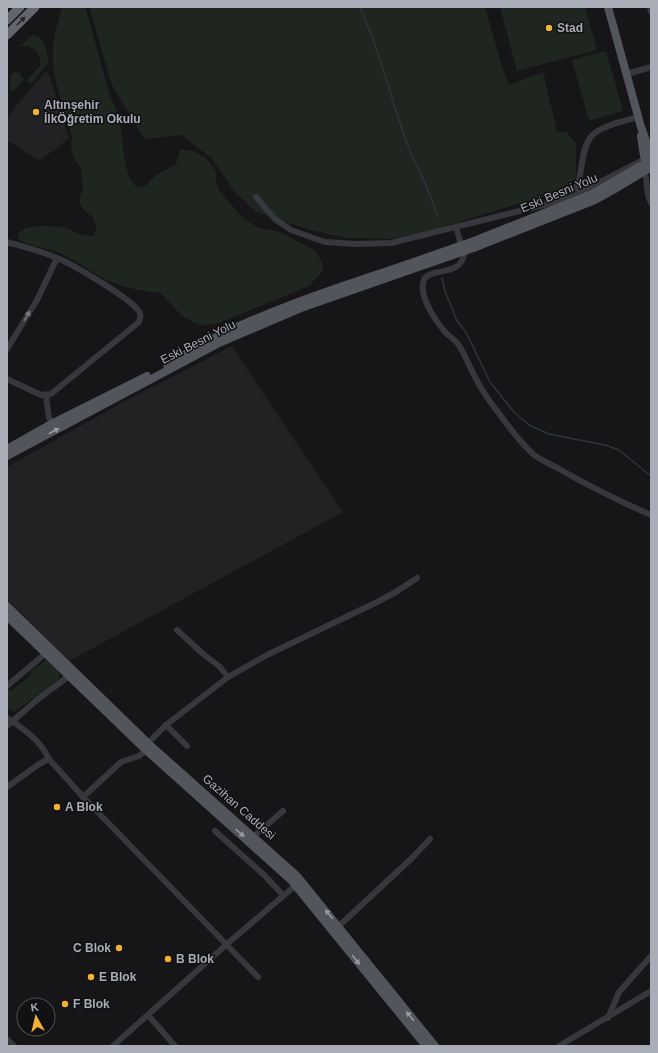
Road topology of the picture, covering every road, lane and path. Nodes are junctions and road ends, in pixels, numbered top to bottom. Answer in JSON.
{"nodes":[{"id":1,"x":20,"y":7,"type":"edge"},
{"id":2,"x":35,"y":7,"type":"edge"},
{"id":3,"x":608,"y":7,"type":"edge"},
{"id":4,"x":650,"y":7,"type":"edge"},
{"id":5,"x":651,"y":12,"type":"edge"},
{"id":6,"x":7,"y":20,"type":"edge"},
{"id":7,"x":7,"y":35,"type":"edge"},
{"id":8,"x":651,"y":67,"type":"edge"},
{"id":9,"x":627,"y":74,"type":"junction"},
{"id":10,"x":638,"y":117,"type":"junction"},
{"id":11,"x":648,"y":163,"type":"edge"},
{"id":12,"x":573,"y":195,"type":"junction"},
{"id":13,"x":256,"y":197,"type":"dead end"},
{"id":14,"x":651,"y":203,"type":"edge"},
{"id":15,"x":456,"y":227,"type":"junction"},
{"id":16,"x":7,"y":242,"type":"edge"},
{"id":17,"x":57,"y":258,"type":"junction"},
{"id":18,"x":409,"y":267,"type":"junction"},
{"id":19,"x":7,"y":349,"type":"edge"},
{"id":20,"x":7,"y":379,"type":"edge"},
{"id":21,"x":46,"y":396,"type":"junction"},
{"id":22,"x":52,"y":424,"type":"junction"},
{"id":23,"x":7,"y":449,"type":"edge"},
{"id":24,"x":7,"y":456,"type":"edge"},
{"id":25,"x":651,"y":515,"type":"edge"},
{"id":26,"x":417,"y":578,"type":"dead end"},
{"id":27,"x":7,"y":606,"type":"edge"},
{"id":28,"x":7,"y":616,"type":"edge"},
{"id":29,"x":177,"y":630,"type":"dead end"},
{"id":30,"x":46,"y":653,"type":"junction"},
{"id":31,"x":69,"y":676,"type":"junction"},
{"id":32,"x":228,"y":677,"type":"junction"},
{"id":33,"x":7,"y":686,"type":"edge"},
{"id":34,"x":7,"y":718,"type":"edge"},
{"id":35,"x":13,"y":722,"type":"junction"},
{"id":36,"x":166,"y":725,"type":"junction"},
{"id":37,"x":7,"y":726,"type":"edge"},
{"id":38,"x":147,"y":746,"type":"junction"},
{"id":39,"x":187,"y":746,"type":"dead end"},
{"id":40,"x":49,"y":759,"type":"junction"},
{"id":41,"x":7,"y":787,"type":"edge"},
{"id":42,"x":83,"y":797,"type":"junction"},
{"id":43,"x":284,"y":811,"type":"dead end"},
{"id":44,"x":215,"y":831,"type":"dead end"},
{"id":45,"x":254,"y":836,"type":"junction"},
{"id":46,"x":430,"y":839,"type":"dead end"},
{"id":47,"x":296,"y":885,"type":"junction"},
{"id":48,"x":283,"y":895,"type":"junction"},
{"id":49,"x":339,"y":926,"type":"junction"},
{"id":50,"x":227,"y":944,"type":"junction"},
{"id":51,"x":651,"y":956,"type":"edge"},
{"id":52,"x":258,"y":977,"type":"dead end"},
{"id":53,"x":651,"y":991,"type":"edge"},
{"id":54,"x":148,"y":1015,"type":"junction"},
{"id":55,"x":608,"y":1018,"type":"junction"},
{"id":56,"x":7,"y":1039,"type":"edge"},
{"id":57,"x":14,"y":1046,"type":"edge"},
{"id":58,"x":113,"y":1046,"type":"edge"},
{"id":59,"x":175,"y":1046,"type":"edge"},
{"id":60,"x":426,"y":1046,"type":"edge"},
{"id":61,"x":435,"y":1046,"type":"edge"},
{"id":62,"x":559,"y":1046,"type":"edge"}],
"edges":[{"from":1,"to":6,"type":"highway"},
{"from":7,"to":2,"type":"highway","one_way":true},
{"from":3,"to":9,"type":"main road"},
{"from":4,"to":5,"type":"street"},
{"from":8,"to":9,"type":"street"},
{"from":9,"to":10,"type":"main road"},
{"from":10,"to":11,"type":"main road"},
{"from":10,"to":12,"type":"street"},
{"from":11,"to":12,"type":"street"},
{"from":11,"to":14,"type":"street"},
{"from":11,"to":18,"type":"main road","name":"Eski Besni Yolu","bridge":true},
{"from":12,"to":15,"type":"street"},
{"from":13,"to":15,"type":"street"},
{"from":15,"to":25,"type":"street"},
{"from":16,"to":17,"type":"street"},
{"from":19,"to":17,"type":"street","one_way":true},
{"from":17,"to":21,"type":"street"},
{"from":18,"to":22,"type":"main road","name":"Eski Besni Yolu"},
{"from":24,"to":18,"type":"main road","name":"Eski Besni Yolu","one_way":true},
{"from":20,"to":21,"type":"street"},
{"from":21,"to":22,"type":"street"},
{"from":22,"to":23,"type":"main road","name":"Eski Besni Yolu"},
{"from":26,"to":32,"type":"street"},
{"from":27,"to":38,"type":"main road","name":"Gazihan Caddesi"},
{"from":28,"to":30,"type":"main road","name":"Gazihan Caddesi"},
{"from":29,"to":32,"type":"street"},
{"from":30,"to":31,"type":"main road","name":"Gazihan Caddesi"},
{"from":30,"to":33,"type":"street"},
{"from":31,"to":35,"type":"street"},
{"from":31,"to":38,"type":"main road","name":"Gazihan Caddesi"},
{"from":32,"to":36,"type":"street"},
{"from":34,"to":35,"type":"street"},
{"from":35,"to":37,"type":"street"},
{"from":35,"to":40,"type":"street"},
{"from":36,"to":38,"type":"street"},
{"from":36,"to":39,"type":"street"},
{"from":38,"to":42,"type":"street"},
{"from":38,"to":45,"type":"main road","name":"Gazihan Caddesi"},
{"from":38,"to":47,"type":"main road","name":"Gazihan Caddesi","one_way":true},
{"from":40,"to":41,"type":"street"},
{"from":40,"to":42,"type":"street"},
{"from":42,"to":50,"type":"street"},
{"from":43,"to":45,"type":"street"},
{"from":44,"to":48,"type":"street"},
{"from":49,"to":45,"type":"main road","name":"Gazihan Caddesi","one_way":true},
{"from":46,"to":49,"type":"street"},
{"from":47,"to":48,"type":"street"},
{"from":47,"to":60,"type":"main road","name":"Gazihan Caddesi","one_way":true},
{"from":48,"to":50,"type":"street"},
{"from":61,"to":49,"type":"main road","name":"Gazihan Caddesi","one_way":true},
{"from":50,"to":52,"type":"street"},
{"from":50,"to":54,"type":"street"},
{"from":51,"to":55,"type":"street"},
{"from":53,"to":55,"type":"street"},
{"from":54,"to":58,"type":"street"},
{"from":54,"to":59,"type":"street"},
{"from":55,"to":62,"type":"street"},
{"from":56,"to":57,"type":"street"}]}
